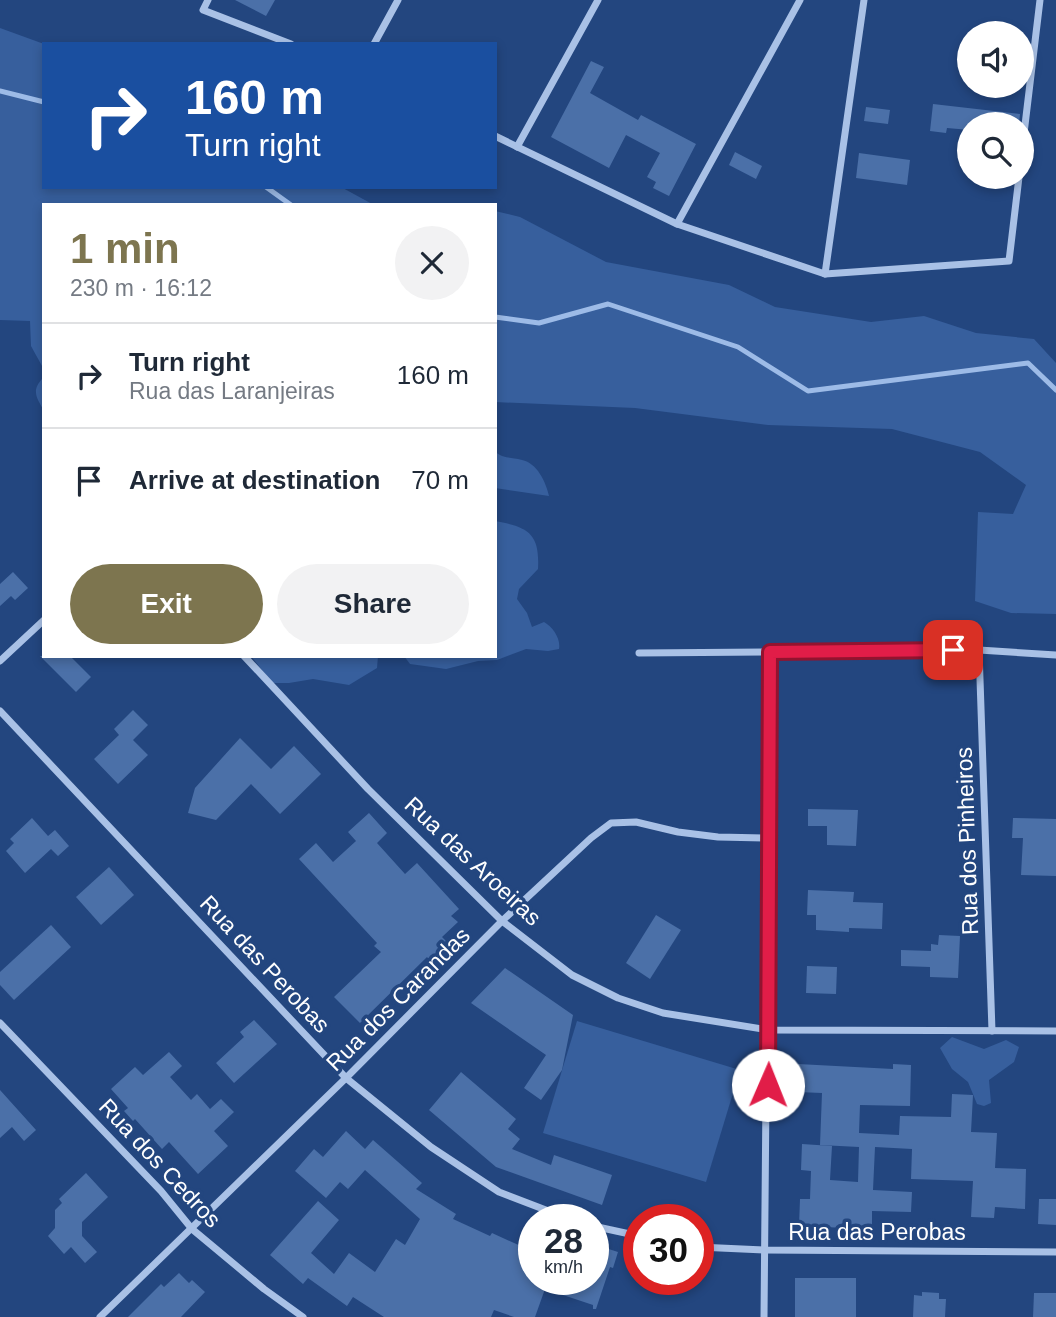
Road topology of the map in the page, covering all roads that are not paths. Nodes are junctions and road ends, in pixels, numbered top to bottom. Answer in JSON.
{"nodes":[{"id":1,"x":208,"y":0,"type":"edge"},
{"id":2,"x":398,"y":0,"type":"edge"},
{"id":3,"x":598,"y":0,"type":"edge"},
{"id":4,"x":800,"y":0,"type":"edge"},
{"id":5,"x":864,"y":0,"type":"edge"},
{"id":6,"x":1040,"y":0,"type":"edge"},
{"id":7,"x":286,"y":42,"type":"edge"},
{"id":8,"x":374,"y":42,"type":"edge"},
{"id":9,"x":1027,"y":112,"type":"edge"},
{"id":10,"x":497,"y":137,"type":"edge"},
{"id":11,"x":517,"y":147,"type":"junction"},
{"id":12,"x":1018,"y":189,"type":"edge"},
{"id":13,"x":677,"y":224,"type":"junction"},
{"id":14,"x":825,"y":274,"type":"junction"},
{"id":15,"x":42,"y":622,"type":"edge"},
{"id":16,"x":979,"y":650,"type":"junction"},
{"id":17,"x":770,"y":652,"type":"junction"},
{"id":18,"x":639,"y":653,"type":"dead end"},
{"id":19,"x":1056,"y":655,"type":"edge"},
{"id":20,"x":245,"y":658,"type":"edge"},
{"id":21,"x":0,"y":661,"type":"edge"},
{"id":22,"x":0,"y":710,"type":"edge"},
{"id":23,"x":769,"y":838,"type":"junction"},
{"id":24,"x":502,"y":921,"type":"junction"},
{"id":25,"x":0,"y":1023,"type":"edge"},
{"id":26,"x":769,"y":1030,"type":"junction"},
{"id":27,"x":992,"y":1031,"type":"junction"},
{"id":28,"x":1056,"y":1031,"type":"edge"},
{"id":29,"x":346,"y":1078,"type":"junction"},
{"id":30,"x":530,"y":1204,"type":"edge"},
{"id":31,"x":192,"y":1229,"type":"junction"},
{"id":32,"x":714,"y":1248,"type":"edge"},
{"id":33,"x":765,"y":1250,"type":"junction"},
{"id":34,"x":1056,"y":1252,"type":"edge"},
{"id":35,"x":100,"y":1317,"type":"edge"},
{"id":36,"x":303,"y":1317,"type":"edge"},
{"id":37,"x":764,"y":1317,"type":"edge"}],
"edges":[{"from":1,"to":7,"type":"street"},
{"from":2,"to":8,"type":"street"},
{"from":3,"to":11,"type":"street"},
{"from":4,"to":13,"type":"street"},
{"from":5,"to":14,"type":"street"},
{"from":6,"to":9,"type":"street"},
{"from":10,"to":11,"type":"street"},
{"from":11,"to":13,"type":"street"},
{"from":12,"to":14,"type":"street"},
{"from":13,"to":14,"type":"street"},
{"from":15,"to":21,"type":"street"},
{"from":16,"to":17,"type":"street"},
{"from":16,"to":19,"type":"street"},
{"from":16,"to":27,"type":"street","name":"Rua dos Pinheiros"},
{"from":17,"to":18,"type":"street"},
{"from":17,"to":23,"type":"street"},
{"from":20,"to":24,"type":"street","name":"Rua das Aroeiras"},
{"from":22,"to":29,"type":"street","name":"Rua das Perobas"},
{"from":23,"to":24,"type":"street","name":"Rua dos Carandas"},
{"from":23,"to":26,"type":"street"},
{"from":24,"to":26,"type":"street","name":"Rua das Aroeiras"},
{"from":24,"to":29,"type":"street","name":"Rua dos Carandas"},
{"from":25,"to":31,"type":"street","name":"Rua dos Cedros"},
{"from":26,"to":27,"type":"street","name":"Rua das Aroeiras"},
{"from":26,"to":33,"type":"street"},
{"from":27,"to":28,"type":"street","name":"Rua das Aroeiras"},
{"from":29,"to":30,"type":"street","name":"Rua das Perobas"},
{"from":29,"to":31,"type":"street","name":"Rua dos Carandas"},
{"from":31,"to":35,"type":"street","name":"Rua dos Carandas"},
{"from":31,"to":36,"type":"street","name":"Rua dos Cedros"},
{"from":32,"to":33,"type":"street","name":"Rua das Perobas"},
{"from":33,"to":34,"type":"street","name":"Rua das Perobas"},
{"from":33,"to":37,"type":"street"}]}
